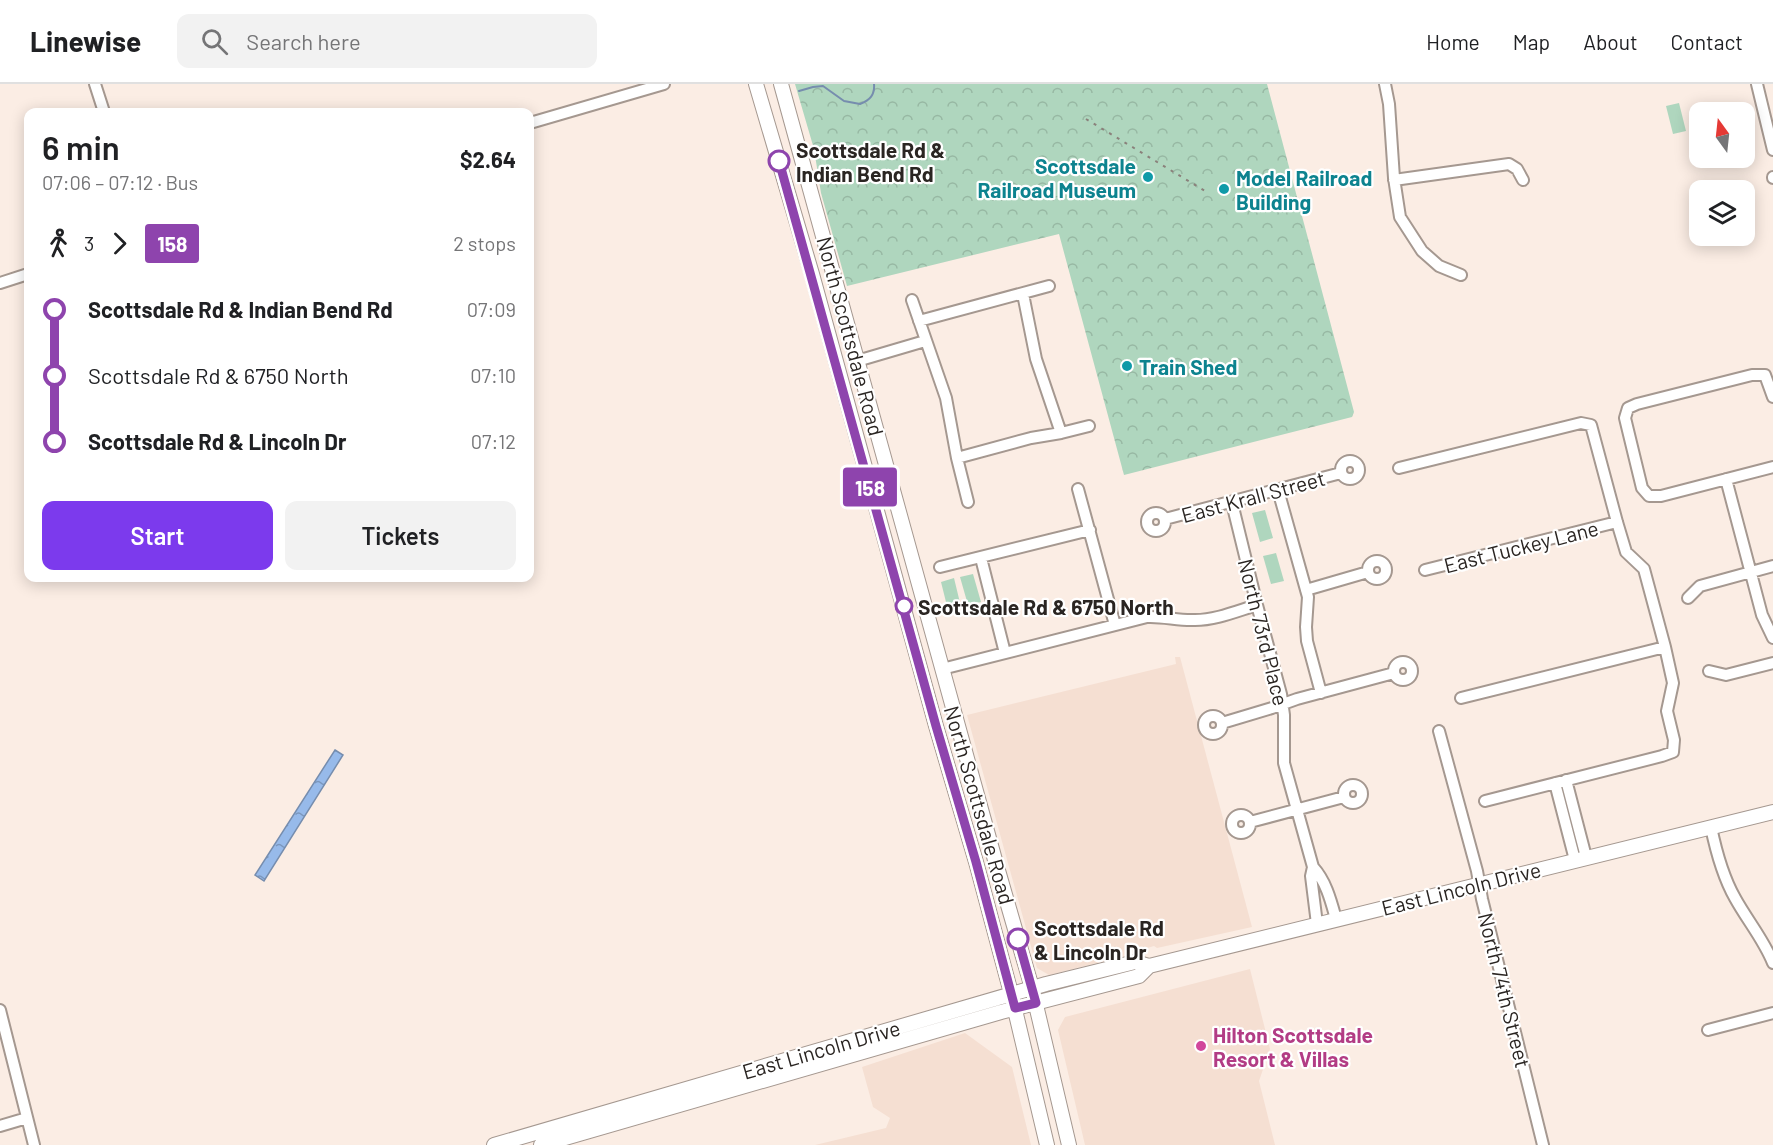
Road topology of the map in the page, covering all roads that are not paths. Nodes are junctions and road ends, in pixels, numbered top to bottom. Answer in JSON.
{"nodes":[{"id":1,"x":95,"y":84,"type":"edge"},
{"id":2,"x":664,"y":84,"type":"edge"},
{"id":3,"x":756,"y":84,"type":"edge"},
{"id":4,"x":781,"y":84,"type":"edge"},
{"id":5,"x":1385,"y":84,"type":"edge"},
{"id":6,"x":1757,"y":84,"type":"edge"},
{"id":7,"x":103,"y":108,"type":"edge"},
{"id":8,"x":534,"y":122,"type":"edge"},
{"id":9,"x":1773,"y":150,"type":"edge"},
{"id":10,"x":1394,"y":180,"type":"junction"},
{"id":11,"x":1523,"y":180,"type":"dead end"},
{"id":12,"x":812,"y":274,"type":"junction"},
{"id":13,"x":24,"y":275,"type":"edge"},
{"id":14,"x":1461,"y":275,"type":"dead end"},
{"id":15,"x":0,"y":283,"type":"edge"},
{"id":16,"x":1049,"y":286,"type":"dead end"},
{"id":17,"x":1023,"y":294,"type":"junction"},
{"id":18,"x":912,"y":300,"type":"dead end"},
{"id":19,"x":919,"y":321,"type":"junction"},
{"id":20,"x":925,"y":341,"type":"junction"},
{"id":21,"x":857,"y":361,"type":"junction"},
{"id":22,"x":1773,"y":397,"type":"edge"},
{"id":23,"x":1089,"y":426,"type":"dead end"},
{"id":24,"x":1062,"y":434,"type":"junction"},
{"id":25,"x":859,"y":447,"type":"junction"},
{"id":26,"x":957,"y":458,"type":"junction"},
{"id":27,"x":1773,"y":467,"type":"edge"},
{"id":28,"x":1399,"y":468,"type":"dead end"},
{"id":29,"x":1341,"y":473,"type":"dead end"},
{"id":30,"x":1726,"y":479,"type":"junction"},
{"id":31,"x":1077,"y":489,"type":"dead end"},
{"id":32,"x":1278,"y":490,"type":"junction"},
{"id":33,"x":968,"y":502,"type":"dead end"},
{"id":34,"x":1232,"y":503,"type":"junction"},
{"id":35,"x":1165,"y":519,"type":"dead end"},
{"id":36,"x":1617,"y":522,"type":"junction"},
{"id":37,"x":1090,"y":530,"type":"junction"},
{"id":38,"x":981,"y":558,"type":"junction"},
{"id":39,"x":1773,"y":566,"type":"edge"},
{"id":40,"x":940,"y":567,"type":"dead end"},
{"id":41,"x":1425,"y":570,"type":"dead end"},
{"id":42,"x":1368,"y":572,"type":"dead end"},
{"id":43,"x":1751,"y":572,"type":"junction"},
{"id":44,"x":899,"y":590,"type":"junction"},
{"id":45,"x":1306,"y":590,"type":"junction"},
{"id":46,"x":1688,"y":598,"type":"dead end"},
{"id":47,"x":1257,"y":605,"type":"junction"},
{"id":48,"x":1115,"y":625,"type":"junction"},
{"id":49,"x":1773,"y":638,"type":"edge"},
{"id":50,"x":1665,"y":647,"type":"junction"},
{"id":51,"x":1005,"y":653,"type":"junction"},
{"id":52,"x":1773,"y":663,"type":"edge"},
{"id":53,"x":942,"y":669,"type":"junction"},
{"id":54,"x":1709,"y":671,"type":"dead end"},
{"id":55,"x":1394,"y":673,"type":"dead end"},
{"id":56,"x":1321,"y":693,"type":"junction"},
{"id":57,"x":1461,"y":698,"type":"dead end"},
{"id":58,"x":1283,"y":705,"type":"junction"},
{"id":59,"x":1222,"y":723,"type":"dead end"},
{"id":60,"x":936,"y":726,"type":"junction"},
{"id":61,"x":1439,"y":731,"type":"dead end"},
{"id":62,"x":1561,"y":782,"type":"junction"},
{"id":63,"x":1344,"y":797,"type":"dead end"},
{"id":64,"x":1485,"y":801,"type":"dead end"},
{"id":65,"x":979,"y":803,"type":"junction"},
{"id":66,"x":960,"y":808,"type":"junction"},
{"id":67,"x":1297,"y":809,"type":"junction"},
{"id":68,"x":1773,"y":812,"type":"edge"},
{"id":69,"x":1250,"y":822,"type":"dead end"},
{"id":70,"x":1712,"y":827,"type":"junction"},
{"id":71,"x":1580,"y":858,"type":"junction"},
{"id":72,"x":1313,"y":867,"type":"junction"},
{"id":73,"x":1480,"y":884,"type":"junction"},
{"id":74,"x":1336,"y":919,"type":"junction"},
{"id":75,"x":1317,"y":924,"type":"junction"},
{"id":76,"x":1773,"y":963,"type":"edge"},
{"id":77,"x":1149,"y":966,"type":"junction"},
{"id":78,"x":1032,"y":988,"type":"junction"},
{"id":79,"x":1011,"y":993,"type":"junction"},
{"id":80,"x":1036,"y":1003,"type":"junction"},
{"id":81,"x":1015,"y":1008,"type":"junction"},
{"id":82,"x":0,"y":1010,"type":"edge"},
{"id":83,"x":1773,"y":1014,"type":"edge"},
{"id":84,"x":1707,"y":1030,"type":"dead end"},
{"id":85,"x":27,"y":1118,"type":"junction"},
{"id":86,"x":0,"y":1126,"type":"edge"},
{"id":87,"x":542,"y":1142,"type":"edge"},
{"id":88,"x":34,"y":1145,"type":"edge"},
{"id":89,"x":494,"y":1145,"type":"edge"},
{"id":90,"x":1047,"y":1145,"type":"edge"},
{"id":91,"x":1069,"y":1145,"type":"edge"},
{"id":92,"x":1543,"y":1145,"type":"edge"}],
"edges":[{"from":1,"to":7,"type":"street"},
{"from":2,"to":8,"type":"street"},
{"from":3,"to":12,"type":"main road","name":"North Scottsdale Road"},
{"from":4,"to":21,"type":"main road","name":"North Scottsdale Road"},
{"from":5,"to":10,"type":"street"},
{"from":6,"to":9,"type":"street"},
{"from":10,"to":11,"type":"street"},
{"from":10,"to":14,"type":"street"},
{"from":12,"to":21,"type":"main road"},
{"from":12,"to":25,"type":"main road","name":"North Scottsdale Road"},
{"from":13,"to":15,"type":"street"},
{"from":16,"to":17,"type":"street"},
{"from":17,"to":19,"type":"street"},
{"from":17,"to":24,"type":"street"},
{"from":18,"to":19,"type":"street"},
{"from":19,"to":20,"type":"street"},
{"from":20,"to":21,"type":"street"},
{"from":20,"to":26,"type":"street"},
{"from":21,"to":25,"type":"main road"},
{"from":21,"to":53,"type":"main road","name":"North Scottsdale Road"},
{"from":22,"to":30,"type":"street"},
{"from":23,"to":24,"type":"street"},
{"from":24,"to":26,"type":"street"},
{"from":25,"to":44,"type":"main road","name":"North Scottsdale Road"},
{"from":26,"to":33,"type":"street"},
{"from":27,"to":30,"type":"street"},
{"from":28,"to":36,"type":"street"},
{"from":29,"to":32,"type":"street","name":"East Krall Street"},
{"from":30,"to":43,"type":"street"},
{"from":31,"to":37,"type":"street"},
{"from":32,"to":34,"type":"street","name":"East Krall Street"},
{"from":32,"to":45,"type":"street"},
{"from":34,"to":35,"type":"street","name":"East Krall Street"},
{"from":34,"to":47,"type":"street","name":"North 73rd Place"},
{"from":36,"to":41,"type":"street","name":"East Tuckey Lane"},
{"from":36,"to":50,"type":"street"},
{"from":37,"to":38,"type":"street"},
{"from":37,"to":48,"type":"street"},
{"from":38,"to":40,"type":"street"},
{"from":38,"to":51,"type":"street"},
{"from":39,"to":43,"type":"street"},
{"from":42,"to":45,"type":"street"},
{"from":43,"to":46,"type":"street"},
{"from":43,"to":49,"type":"street"},
{"from":44,"to":53,"type":"main road"},
{"from":44,"to":60,"type":"main road","name":"North Scottsdale Road"},
{"from":45,"to":56,"type":"street"},
{"from":47,"to":48,"type":"street"},
{"from":47,"to":58,"type":"street","name":"North 73rd Place"},
{"from":48,"to":51,"type":"street"},
{"from":50,"to":57,"type":"street"},
{"from":50,"to":62,"type":"street"},
{"from":51,"to":53,"type":"street"},
{"from":52,"to":54,"type":"street"},
{"from":53,"to":60,"type":"main road"},
{"from":53,"to":65,"type":"main road","name":"North Scottsdale Road"},
{"from":55,"to":56,"type":"street"},
{"from":56,"to":58,"type":"street"},
{"from":58,"to":59,"type":"street"},
{"from":58,"to":67,"type":"street","name":"North 73rd Place"},
{"from":60,"to":66,"type":"main road","name":"North Scottsdale Road"},
{"from":61,"to":73,"type":"street","name":"North 74th Street"},
{"from":62,"to":64,"type":"street"},
{"from":62,"to":71,"type":"street"},
{"from":63,"to":67,"type":"street"},
{"from":65,"to":66,"type":"main road"},
{"from":65,"to":78,"type":"main road","name":"North Scottsdale Road"},
{"from":66,"to":79,"type":"main road","name":"North Scottsdale Road"},
{"from":67,"to":69,"type":"street"},
{"from":67,"to":72,"type":"street","name":"North 73rd Place"},
{"from":68,"to":70,"type":"main road","name":"East Lincoln Drive"},
{"from":70,"to":71,"type":"main road","name":"East Lincoln Drive"},
{"from":70,"to":76,"type":"street"},
{"from":71,"to":73,"type":"main road","name":"East Lincoln Drive"},
{"from":72,"to":74,"type":"street","name":"North 73rd Place"},
{"from":72,"to":75,"type":"street","name":"North 73rd Place"},
{"from":73,"to":74,"type":"main road","name":"East Lincoln Drive"},
{"from":73,"to":92,"type":"street","name":"North 74th Street"},
{"from":74,"to":75,"type":"main road","name":"East Lincoln Drive"},
{"from":75,"to":77,"type":"main road","name":"East Lincoln Drive"},
{"from":77,"to":78,"type":"main road","name":"East Lincoln Drive"},
{"from":77,"to":80,"type":"main road","name":"East Lincoln Drive"},
{"from":78,"to":79,"type":"main road","name":"East Lincoln Drive"},
{"from":78,"to":80,"type":"main road","name":"North Scottsdale Road"},
{"from":79,"to":81,"type":"main road","name":"North Scottsdale Road"},
{"from":79,"to":87,"type":"main road","name":"East Lincoln Drive"},
{"from":80,"to":81,"type":"main road","name":"East Lincoln Drive"},
{"from":80,"to":91,"type":"main road","name":"North Scottsdale Road"},
{"from":81,"to":87,"type":"main road","name":"East Lincoln Drive"},
{"from":81,"to":90,"type":"main road","name":"North Scottsdale Road"},
{"from":82,"to":85,"type":"street"},
{"from":83,"to":84,"type":"street"},
{"from":85,"to":86,"type":"street"},
{"from":85,"to":88,"type":"street"},
{"from":87,"to":89,"type":"main road","name":"East Lincoln Drive"}]}
